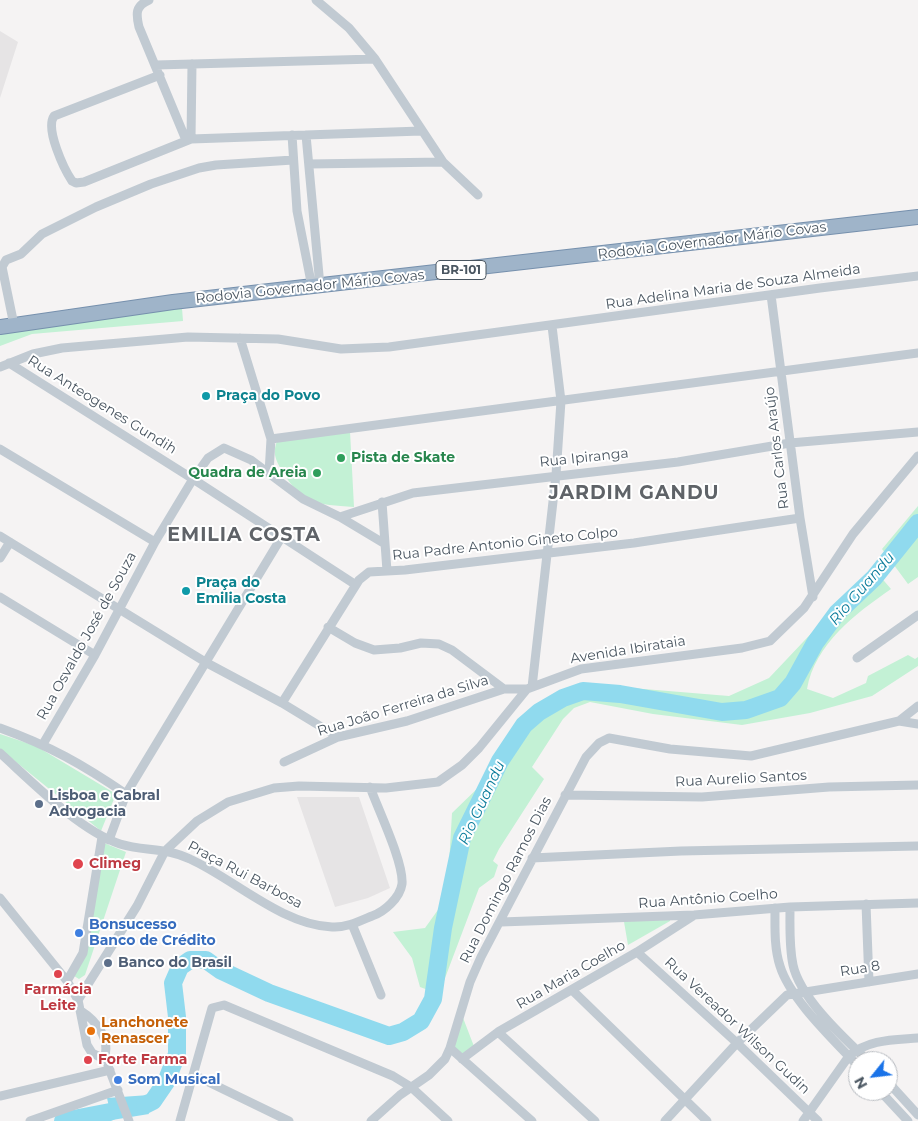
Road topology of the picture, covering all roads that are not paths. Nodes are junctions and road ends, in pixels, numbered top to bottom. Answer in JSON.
{"nodes":[{"id":1,"x":148,"y":0,"type":"edge"},
{"id":2,"x":316,"y":0,"type":"edge"},
{"id":3,"x":375,"y":58,"type":"junction"},
{"id":4,"x":192,"y":64,"type":"junction"},
{"id":5,"x":156,"y":65,"type":"junction"},
{"id":6,"x":160,"y":75,"type":"junction"},
{"id":7,"x":421,"y":131,"type":"junction"},
{"id":8,"x":292,"y":135,"type":"junction"},
{"id":9,"x":306,"y":135,"type":"junction"},
{"id":10,"x":188,"y":140,"type":"junction"},
{"id":11,"x":293,"y":160,"type":"junction"},
{"id":12,"x":443,"y":162,"type":"junction"},
{"id":13,"x":308,"y":164,"type":"junction"},
{"id":14,"x":293,"y":175,"type":"junction"},
{"id":15,"x":309,"y":175,"type":"junction"},
{"id":16,"x":478,"y":196,"type":"dead end"},
{"id":17,"x":918,"y":217,"type":"edge"},
{"id":18,"x":918,"y":276,"type":"edge"},
{"id":19,"x":316,"y":287,"type":"junction"},
{"id":20,"x":771,"y":295,"type":"junction"},
{"id":21,"x":7,"y":326,"type":"edge"},
{"id":22,"x":552,"y":326,"type":"junction"},
{"id":23,"x":240,"y":338,"type":"junction"},
{"id":24,"x":918,"y":353,"type":"edge"},
{"id":25,"x":9,"y":363,"type":"junction"},
{"id":26,"x":0,"y":367,"type":"edge"},
{"id":27,"x":782,"y":372,"type":"junction"},
{"id":28,"x":561,"y":401,"type":"junction"},
{"id":29,"x":918,"y":432,"type":"edge"},
{"id":30,"x":271,"y":439,"type":"junction"},
{"id":31,"x":790,"y":443,"type":"junction"},
{"id":32,"x":0,"y":449,"type":"edge"},
{"id":33,"x":918,"y":456,"type":"edge"},
{"id":34,"x":269,"y":473,"type":"junction"},
{"id":35,"x":556,"y":475,"type":"junction"},
{"id":36,"x":193,"y":479,"type":"junction"},
{"id":37,"x":382,"y":502,"type":"junction"},
{"id":38,"x":340,"y":517,"type":"junction"},
{"id":39,"x":800,"y":518,"type":"junction"},
{"id":40,"x":0,"y":536,"type":"edge"},
{"id":41,"x":281,"y":538,"type":"junction"},
{"id":42,"x":10,"y":542,"type":"junction"},
{"id":43,"x":155,"y":542,"type":"junction"},
{"id":44,"x":385,"y":544,"type":"junction"},
{"id":45,"x":546,"y":552,"type":"junction"},
{"id":46,"x":0,"y":558,"type":"edge"},
{"id":47,"x":387,"y":571,"type":"junction"},
{"id":48,"x":356,"y":586,"type":"junction"},
{"id":49,"x":0,"y":597,"type":"edge"},
{"id":50,"x":812,"y":597,"type":"junction"},
{"id":51,"x":119,"y":610,"type":"junction"},
{"id":52,"x":918,"y":615,"type":"edge"},
{"id":53,"x":328,"y":627,"type":"junction"},
{"id":54,"x":95,"y":655,"type":"junction"},
{"id":55,"x":856,"y":658,"type":"dead end"},
{"id":56,"x":207,"y":663,"type":"junction"},
{"id":57,"x":529,"y":688,"type":"junction"},
{"id":58,"x":504,"y":689,"type":"junction"},
{"id":59,"x":282,"y":703,"type":"junction"},
{"id":60,"x":918,"y":706,"type":"edge"},
{"id":61,"x":899,"y":721,"type":"junction"},
{"id":62,"x":918,"y":724,"type":"edge"},
{"id":63,"x":0,"y":728,"type":"edge"},
{"id":64,"x":338,"y":737,"type":"junction"},
{"id":65,"x":43,"y":744,"type":"junction"},
{"id":66,"x":0,"y":753,"type":"edge"},
{"id":67,"x":284,"y":762,"type":"dead end"},
{"id":68,"x":918,"y":785,"type":"edge"},
{"id":69,"x":370,"y":787,"type":"junction"},
{"id":70,"x":126,"y":794,"type":"junction"},
{"id":71,"x":565,"y":795,"type":"junction"},
{"id":72,"x":106,"y":838,"type":"junction"},
{"id":73,"x":918,"y":846,"type":"edge"},
{"id":74,"x":165,"y":850,"type":"junction"},
{"id":75,"x":532,"y":858,"type":"junction"},
{"id":76,"x":0,"y":898,"type":"edge"},
{"id":77,"x":918,"y":903,"type":"edge"},
{"id":78,"x":866,"y":904,"type":"junction"},
{"id":79,"x":790,"y":907,"type":"junction"},
{"id":80,"x":775,"y":908,"type":"junction"},
{"id":81,"x":694,"y":915,"type":"junction"},
{"id":82,"x":500,"y":922,"type":"junction"},
{"id":83,"x":352,"y":924,"type":"junction"},
{"id":84,"x":637,"y":952,"type":"junction"},
{"id":85,"x":918,"y":974,"type":"edge"},
{"id":86,"x":67,"y":981,"type":"junction"},
{"id":87,"x":869,"y":982,"type":"junction"},
{"id":88,"x":572,"y":990,"type":"junction"},
{"id":89,"x":806,"y":991,"type":"junction"},
{"id":90,"x":793,"y":993,"type":"junction"},
{"id":91,"x":381,"y":995,"type":"dead end"},
{"id":92,"x":78,"y":1000,"type":"junction"},
{"id":93,"x":81,"y":1011,"type":"junction"},
{"id":94,"x":498,"y":1032,"type":"junction"},
{"id":95,"x":918,"y":1038,"type":"edge"},
{"id":96,"x":738,"y":1042,"type":"junction"},
{"id":97,"x":450,"y":1048,"type":"junction"},
{"id":98,"x":856,"y":1050,"type":"joint"},
{"id":99,"x":848,"y":1055,"type":"edge"},
{"id":100,"x":848,"y":1057,"type":"edge"},
{"id":101,"x":104,"y":1059,"type":"junction"},
{"id":102,"x":462,"y":1059,"type":"junction"},
{"id":103,"x":110,"y":1070,"type":"junction"},
{"id":104,"x":194,"y":1075,"type":"junction"},
{"id":105,"x":411,"y":1087,"type":"junction"},
{"id":106,"x":119,"y":1092,"type":"junction"},
{"id":107,"x":898,"y":1093,"type":"edge"},
{"id":108,"x":0,"y":1096,"type":"edge"},
{"id":109,"x":686,"y":1101,"type":"junction"},
{"id":110,"x":889,"y":1101,"type":"edge"},
{"id":111,"x":810,"y":1112,"type":"junction"},
{"id":112,"x":918,"y":1115,"type":"edge"},
{"id":113,"x":30,"y":1121,"type":"edge"},
{"id":114,"x":129,"y":1121,"type":"edge"},
{"id":115,"x":180,"y":1121,"type":"edge"},
{"id":116,"x":288,"y":1121,"type":"edge"},
{"id":117,"x":371,"y":1121,"type":"edge"},
{"id":118,"x":448,"y":1121,"type":"edge"},
{"id":119,"x":532,"y":1121,"type":"edge"},
{"id":120,"x":595,"y":1121,"type":"edge"},
{"id":121,"x":665,"y":1121,"type":"edge"},
{"id":122,"x":707,"y":1121,"type":"edge"},
{"id":123,"x":803,"y":1121,"type":"edge"},
{"id":124,"x":818,"y":1121,"type":"edge"},
{"id":125,"x":908,"y":1121,"type":"edge"}],
"edges":[{"from":1,"to":5,"type":"street"},
{"from":2,"to":3,"type":"street"},
{"from":3,"to":4,"type":"street"},
{"from":3,"to":7,"type":"street"},
{"from":4,"to":5,"type":"street"},
{"from":4,"to":10,"type":"street"},
{"from":5,"to":6,"type":"street"},
{"from":6,"to":10,"type":"street"},
{"from":6,"to":10,"type":"street"},
{"from":7,"to":9,"type":"street"},
{"from":7,"to":12,"type":"street"},
{"from":8,"to":9,"type":"street"},
{"from":8,"to":10,"type":"street"},
{"from":8,"to":11,"type":"street"},
{"from":9,"to":13,"type":"street"},
{"from":11,"to":14,"type":"street"},
{"from":11,"to":21,"type":"street"},
{"from":12,"to":13,"type":"street"},
{"from":12,"to":16,"type":"street"},
{"from":13,"to":15,"type":"street"},
{"from":14,"to":15,"type":"street"},
{"from":14,"to":19,"type":"street"},
{"from":15,"to":19,"type":"street"},
{"from":17,"to":19,"type":"highway","name":"Rodovia Governador Mário Covas","number":"BR-101"},
{"from":18,"to":20,"type":"street","name":"Rua Adelina Maria de Souza Almeida"},
{"from":19,"to":21,"type":"highway","name":"Rodovia Governador Mário Covas","number":"BR-101"},
{"from":20,"to":22,"type":"street","name":"Rua Adelina Maria de Souza Almeida"},
{"from":20,"to":27,"type":"street","name":"Rua Carlos Araújo"},
{"from":22,"to":23,"type":"street","name":"Rua Adelina Maria de Souza Almeida"},
{"from":22,"to":28,"type":"street"},
{"from":23,"to":25,"type":"street","name":"Rua Adelina Maria de Souza Almeida"},
{"from":23,"to":30,"type":"street"},
{"from":24,"to":27,"type":"street"},
{"from":25,"to":26,"type":"street","name":"Rua Adelina Maria de Souza Almeida"},
{"from":25,"to":36,"type":"street","name":"Rua Anteogenes Gundih"},
{"from":27,"to":28,"type":"street"},
{"from":27,"to":31,"type":"street","name":"Rua Carlos Araújo"},
{"from":28,"to":30,"type":"street"},
{"from":28,"to":35,"type":"street"},
{"from":29,"to":31,"type":"street","name":"Rua Ipiranga"},
{"from":30,"to":34,"type":"street"},
{"from":31,"to":35,"type":"street","name":"Rua Ipiranga"},
{"from":31,"to":39,"type":"street","name":"Rua Carlos Araújo"},
{"from":32,"to":43,"type":"street"},
{"from":33,"to":50,"type":"street","name":"Avenida Ibirataia"},
{"from":34,"to":36,"type":"street","name":"Rua Osvaldo José de Souza"},
{"from":34,"to":38,"type":"street"},
{"from":35,"to":37,"type":"street","name":"Rua Ipiranga"},
{"from":35,"to":45,"type":"street"},
{"from":36,"to":41,"type":"street","name":"Rua Anteogenes Gundih"},
{"from":36,"to":43,"type":"street","name":"Rua Osvaldo José de Souza"},
{"from":37,"to":38,"type":"street","name":"Rua Ipiranga"},
{"from":37,"to":44,"type":"street"},
{"from":38,"to":44,"type":"street"},
{"from":39,"to":45,"type":"street","name":"Rua Padre Antonio Gineto Colpo"},
{"from":39,"to":50,"type":"street","name":"Rua Carlos Araújo"},
{"from":40,"to":42,"type":"street"},
{"from":41,"to":48,"type":"street","name":"Rua Anteogenes Gundih"},
{"from":41,"to":56,"type":"street"},
{"from":42,"to":46,"type":"street"},
{"from":42,"to":51,"type":"street"},
{"from":43,"to":51,"type":"street","name":"Rua Osvaldo José de Souza"},
{"from":44,"to":47,"type":"street"},
{"from":45,"to":47,"type":"street","name":"Rua Padre Antonio Gineto Colpo"},
{"from":45,"to":57,"type":"street"},
{"from":47,"to":48,"type":"street","name":"Rua Padre Antonio Gineto Colpo"},
{"from":48,"to":53,"type":"street","name":"Rua Padre Antonio Gineto Colpo"},
{"from":49,"to":54,"type":"street"},
{"from":50,"to":57,"type":"street","name":"Avenida Ibirataia"},
{"from":51,"to":54,"type":"street","name":"Rua Osvaldo José de Souza"},
{"from":51,"to":56,"type":"street"},
{"from":52,"to":55,"type":"street"},
{"from":53,"to":58,"type":"street"},
{"from":53,"to":59,"type":"street","name":"Rua Padre Antonio Gineto Colpo"},
{"from":54,"to":65,"type":"street","name":"Rua Osvaldo José de Souza"},
{"from":56,"to":59,"type":"street"},
{"from":56,"to":70,"type":"street"},
{"from":57,"to":58,"type":"street","name":"Rua João Ferreira da Silva"},
{"from":57,"to":69,"type":"street"},
{"from":58,"to":64,"type":"street","name":"Rua João Ferreira da Silva"},
{"from":59,"to":64,"type":"street"},
{"from":60,"to":61,"type":"street"},
{"from":61,"to":62,"type":"street"},
{"from":61,"to":71,"type":"street","name":"Rua Domingo Ramos Dias"},
{"from":63,"to":65,"type":"street"},
{"from":64,"to":67,"type":"street","name":"Rua João Ferreira da Silva"},
{"from":65,"to":70,"type":"street"},
{"from":66,"to":72,"type":"street"},
{"from":68,"to":71,"type":"street","name":"Rua Aurelio Santos"},
{"from":69,"to":74,"type":"street"},
{"from":69,"to":83,"type":"street","name":"Praça Rui Barbosa"},
{"from":70,"to":72,"type":"street"},
{"from":71,"to":75,"type":"street","name":"Rua Domingo Ramos Dias"},
{"from":72,"to":74,"type":"street","name":"Praça Rui Barbosa"},
{"from":72,"to":86,"type":"street"},
{"from":73,"to":75,"type":"street"},
{"from":74,"to":83,"type":"street","name":"Praça Rui Barbosa"},
{"from":74,"to":92,"type":"street"},
{"from":75,"to":82,"type":"street","name":"Rua Domingo Ramos Dias"},
{"from":76,"to":86,"type":"street"},
{"from":77,"to":78,"type":"street","name":"Rua Antônio Coelho"},
{"from":78,"to":79,"type":"street","name":"Rua Antônio Coelho"},
{"from":78,"to":87,"type":"street"},
{"from":79,"to":80,"type":"street","name":"Rua Antônio Coelho"},
{"from":79,"to":89,"type":"street"},
{"from":80,"to":81,"type":"street","name":"Rua Antônio Coelho"},
{"from":80,"to":90,"type":"street"},
{"from":81,"to":82,"type":"street","name":"Rua Antônio Coelho"},
{"from":81,"to":84,"type":"street","name":"Rua Maria Coelho"},
{"from":82,"to":97,"type":"street","name":"Rua Domingo Ramos Dias"},
{"from":83,"to":91,"type":"street"},
{"from":84,"to":88,"type":"street","name":"Rua Maria Coelho"},
{"from":84,"to":96,"type":"street","name":"Rua Vereador Wilson Gudin"},
{"from":85,"to":87,"type":"street","name":"Rua 8"},
{"from":86,"to":92,"type":"street"},
{"from":87,"to":89,"type":"street","name":"Rua 8"},
{"from":88,"to":94,"type":"street","name":"Rua Maria Coelho"},
{"from":88,"to":109,"type":"street"},
{"from":89,"to":90,"type":"street","name":"Rua 8"},
{"from":89,"to":98,"type":"street"},
{"from":90,"to":96,"type":"street"},
{"from":90,"to":99,"type":"street"},
{"from":92,"to":93,"type":"street"},
{"from":93,"to":101,"type":"street"},
{"from":93,"to":101,"type":"street"},
{"from":94,"to":102,"type":"street","name":"Rua Maria Coelho"},
{"from":94,"to":120,"type":"street"},
{"from":95,"to":98,"type":"street"},
{"from":96,"to":109,"type":"street"},
{"from":96,"to":111,"type":"street","name":"Rua Vereador Wilson Gudin"},
{"from":97,"to":102,"type":"street"},
{"from":97,"to":105,"type":"street","name":"Rua Domingo Ramos Dias"},
{"from":100,"to":111,"type":"street"},
{"from":101,"to":103,"type":"street"},
{"from":102,"to":119,"type":"street"},
{"from":103,"to":106,"type":"street"},
{"from":103,"to":108,"type":"street"},
{"from":104,"to":105,"type":"street"},
{"from":104,"to":115,"type":"street"},
{"from":104,"to":116,"type":"street"},
{"from":105,"to":117,"type":"street","name":"Rua Domingo Ramos Dias"},
{"from":105,"to":118,"type":"street"},
{"from":106,"to":113,"type":"street"},
{"from":106,"to":114,"type":"street"},
{"from":107,"to":112,"type":"street"},
{"from":109,"to":121,"type":"street"},
{"from":109,"to":122,"type":"street"},
{"from":110,"to":125,"type":"street"},
{"from":111,"to":123,"type":"street"},
{"from":111,"to":124,"type":"street","name":"Rua Vereador Wilson Gudin"}]}
